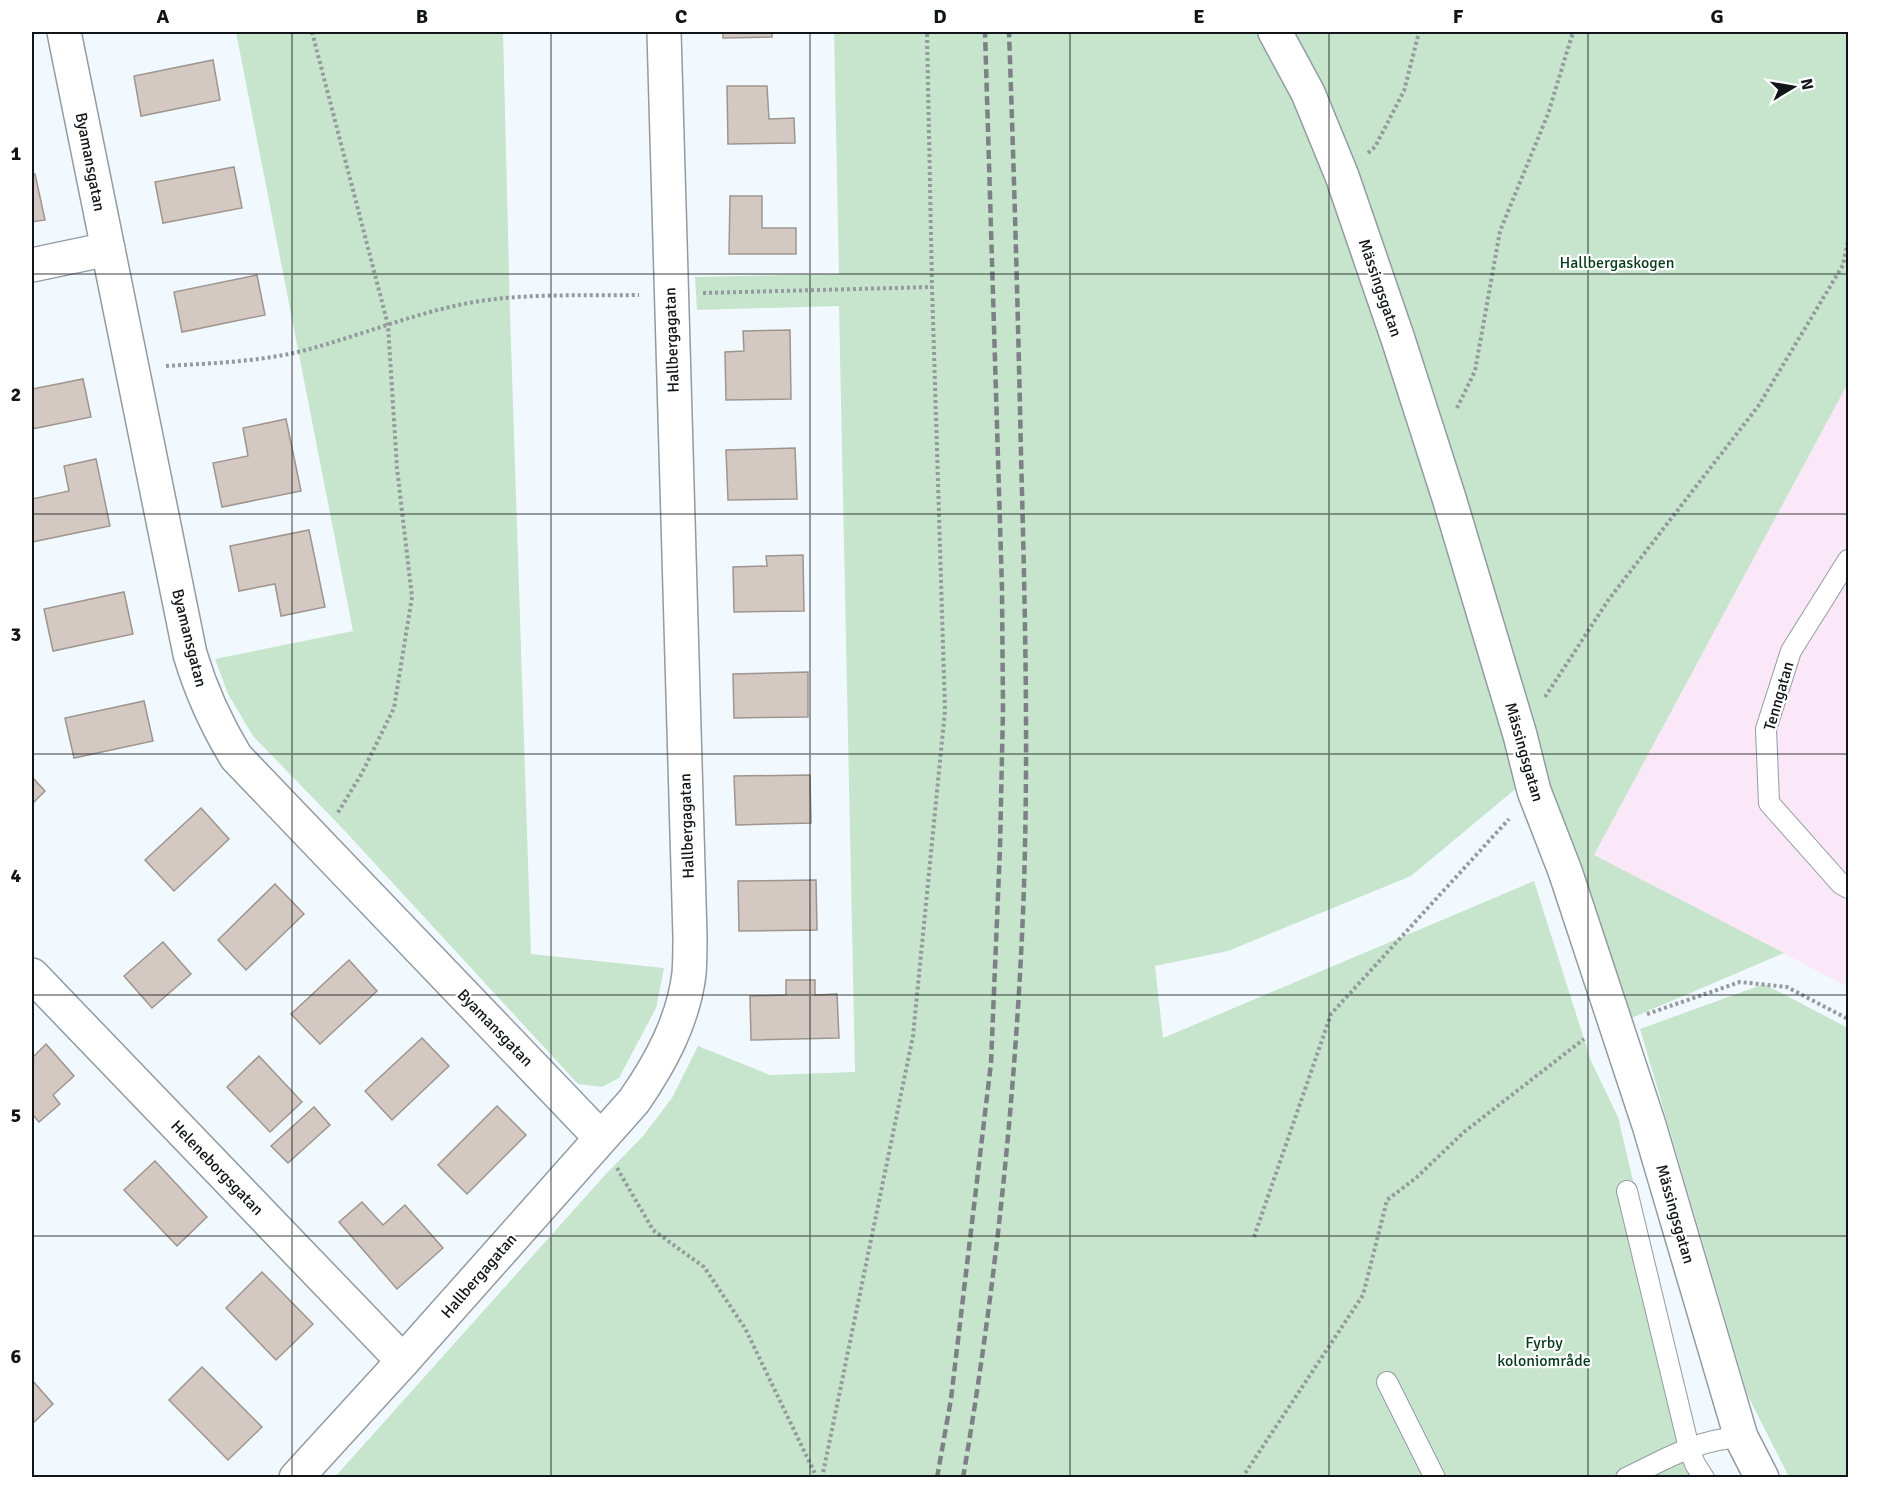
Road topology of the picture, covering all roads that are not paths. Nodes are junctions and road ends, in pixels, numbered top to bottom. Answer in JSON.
{"nodes":[{"id":1,"x":64,"y":32,"type":"edge"},
{"id":2,"x":664,"y":32,"type":"edge"},
{"id":3,"x":1275,"y":32,"type":"edge"},
{"id":4,"x":108,"y":249,"type":"junction"},
{"id":5,"x":32,"y":265,"type":"edge"},
{"id":6,"x":1848,"y":560,"type":"edge"},
{"id":7,"x":1848,"y":888,"type":"edge"},
{"id":8,"x":32,"y":975,"type":"edge"},
{"id":9,"x":600,"y":1137,"type":"junction"},
{"id":10,"x":1627,"y":1191,"type":"dead end"},
{"id":11,"x":403,"y":1361,"type":"junction"},
{"id":12,"x":1387,"y":1382,"type":"dead end"},
{"id":13,"x":1741,"y":1437,"type":"junction"},
{"id":14,"x":1689,"y":1448,"type":"junction"},
{"id":15,"x":296,"y":1478,"type":"edge"},
{"id":16,"x":1435,"y":1478,"type":"edge"},
{"id":17,"x":1626,"y":1478,"type":"edge"},
{"id":18,"x":1704,"y":1478,"type":"edge"},
{"id":19,"x":1762,"y":1478,"type":"edge"}],
"edges":[{"from":1,"to":4,"type":"street","name":"Byamansgatan"},
{"from":2,"to":9,"type":"street","name":"Hallbergagatan"},
{"from":3,"to":13,"type":"street","name":"Mässingsgatan"},
{"from":4,"to":5,"type":"street"},
{"from":4,"to":9,"type":"street","name":"Byamansgatan"},
{"from":6,"to":7,"type":"lane","name":"Tenngatan"},
{"from":8,"to":11,"type":"street","name":"Heleneborgsgatan"},
{"from":9,"to":11,"type":"street","name":"Hallbergagatan"},
{"from":10,"to":14,"type":"lane"},
{"from":11,"to":15,"type":"street","name":"Hallbergagatan"},
{"from":12,"to":16,"type":"lane"},
{"from":13,"to":14,"type":"lane"},
{"from":13,"to":19,"type":"street","name":"Mässingsgatan"},
{"from":14,"to":17,"type":"lane"},
{"from":14,"to":18,"type":"lane"}]}
